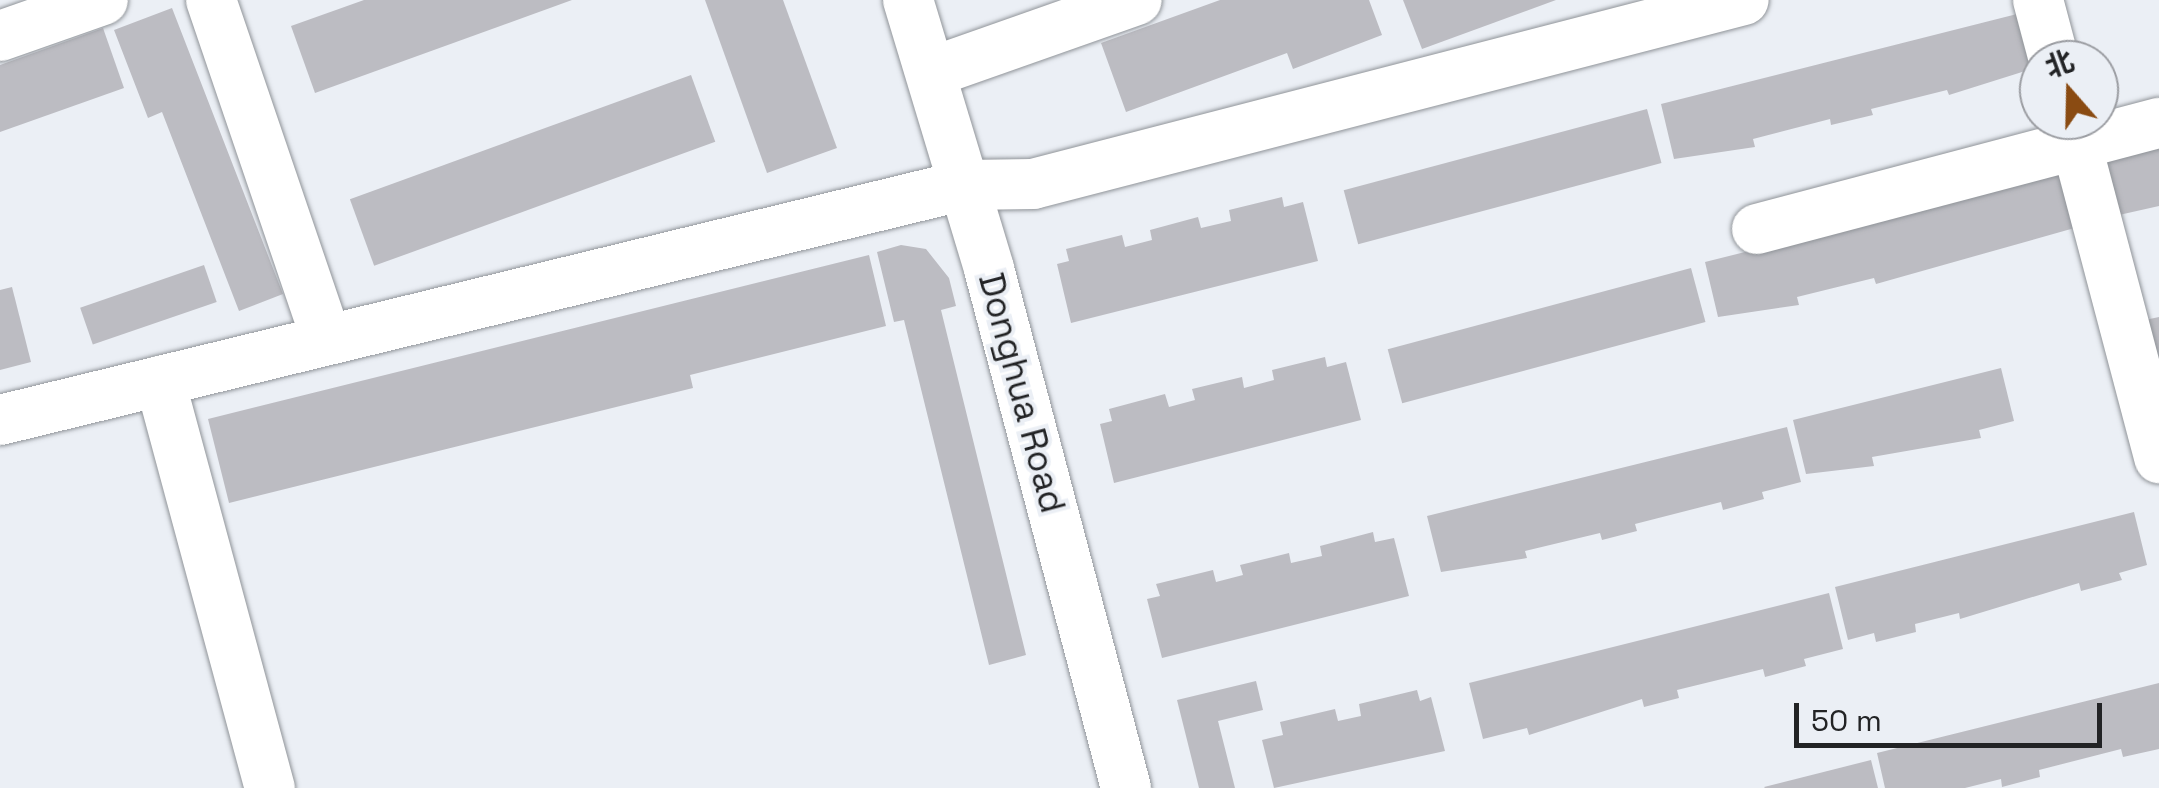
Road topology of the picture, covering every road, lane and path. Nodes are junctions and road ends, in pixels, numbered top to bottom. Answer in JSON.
{"nodes":[{"id":1,"x":104,"y":0,"type":"edge"},
{"id":2,"x":211,"y":0,"type":"edge"},
{"id":3,"x":908,"y":0,"type":"edge"},
{"id":4,"x":1137,"y":0,"type":"edge"},
{"id":5,"x":1744,"y":0,"type":"edge"},
{"id":6,"x":2038,"y":0,"type":"edge"},
{"id":7,"x":0,"y":36,"type":"edge"},
{"id":8,"x":2049,"y":40,"type":"edge"},
{"id":9,"x":932,"y":72,"type":"junction"},
{"id":10,"x":2159,"y":123,"type":"edge"},
{"id":11,"x":2119,"y":127,"type":"edge"},
{"id":12,"x":2048,"y":140,"type":"edge"},
{"id":13,"x":2077,"y":140,"type":"edge"},
{"id":14,"x":965,"y":185,"type":"junction"},
{"id":15,"x":1756,"y":229,"type":"dead end"},
{"id":16,"x":2139,"y":298,"type":"edge"},
{"id":17,"x":327,"y":340,"type":"junction"},
{"id":18,"x":160,"y":381,"type":"junction"},
{"id":19,"x":0,"y":420,"type":"edge"},
{"id":20,"x":2159,"y":458,"type":"edge"},
{"id":21,"x":270,"y":788,"type":"edge"},
{"id":22,"x":1126,"y":788,"type":"edge"}],
"edges":[{"from":1,"to":7,"type":"street"},
{"from":2,"to":17,"type":"street"},
{"from":3,"to":9,"type":"street","name":"Donghua Road"},
{"from":4,"to":9,"type":"street"},
{"from":5,"to":14,"type":"street"},
{"from":6,"to":8,"type":"street"},
{"from":9,"to":14,"type":"street","name":"Donghua Road"},
{"from":10,"to":11,"type":"street"},
{"from":12,"to":15,"type":"street"},
{"from":13,"to":16,"type":"street"},
{"from":14,"to":17,"type":"street"},
{"from":14,"to":22,"type":"street","name":"Donghua Road"},
{"from":16,"to":20,"type":"street"},
{"from":17,"to":18,"type":"street"},
{"from":18,"to":19,"type":"street"},
{"from":18,"to":21,"type":"street"}]}
